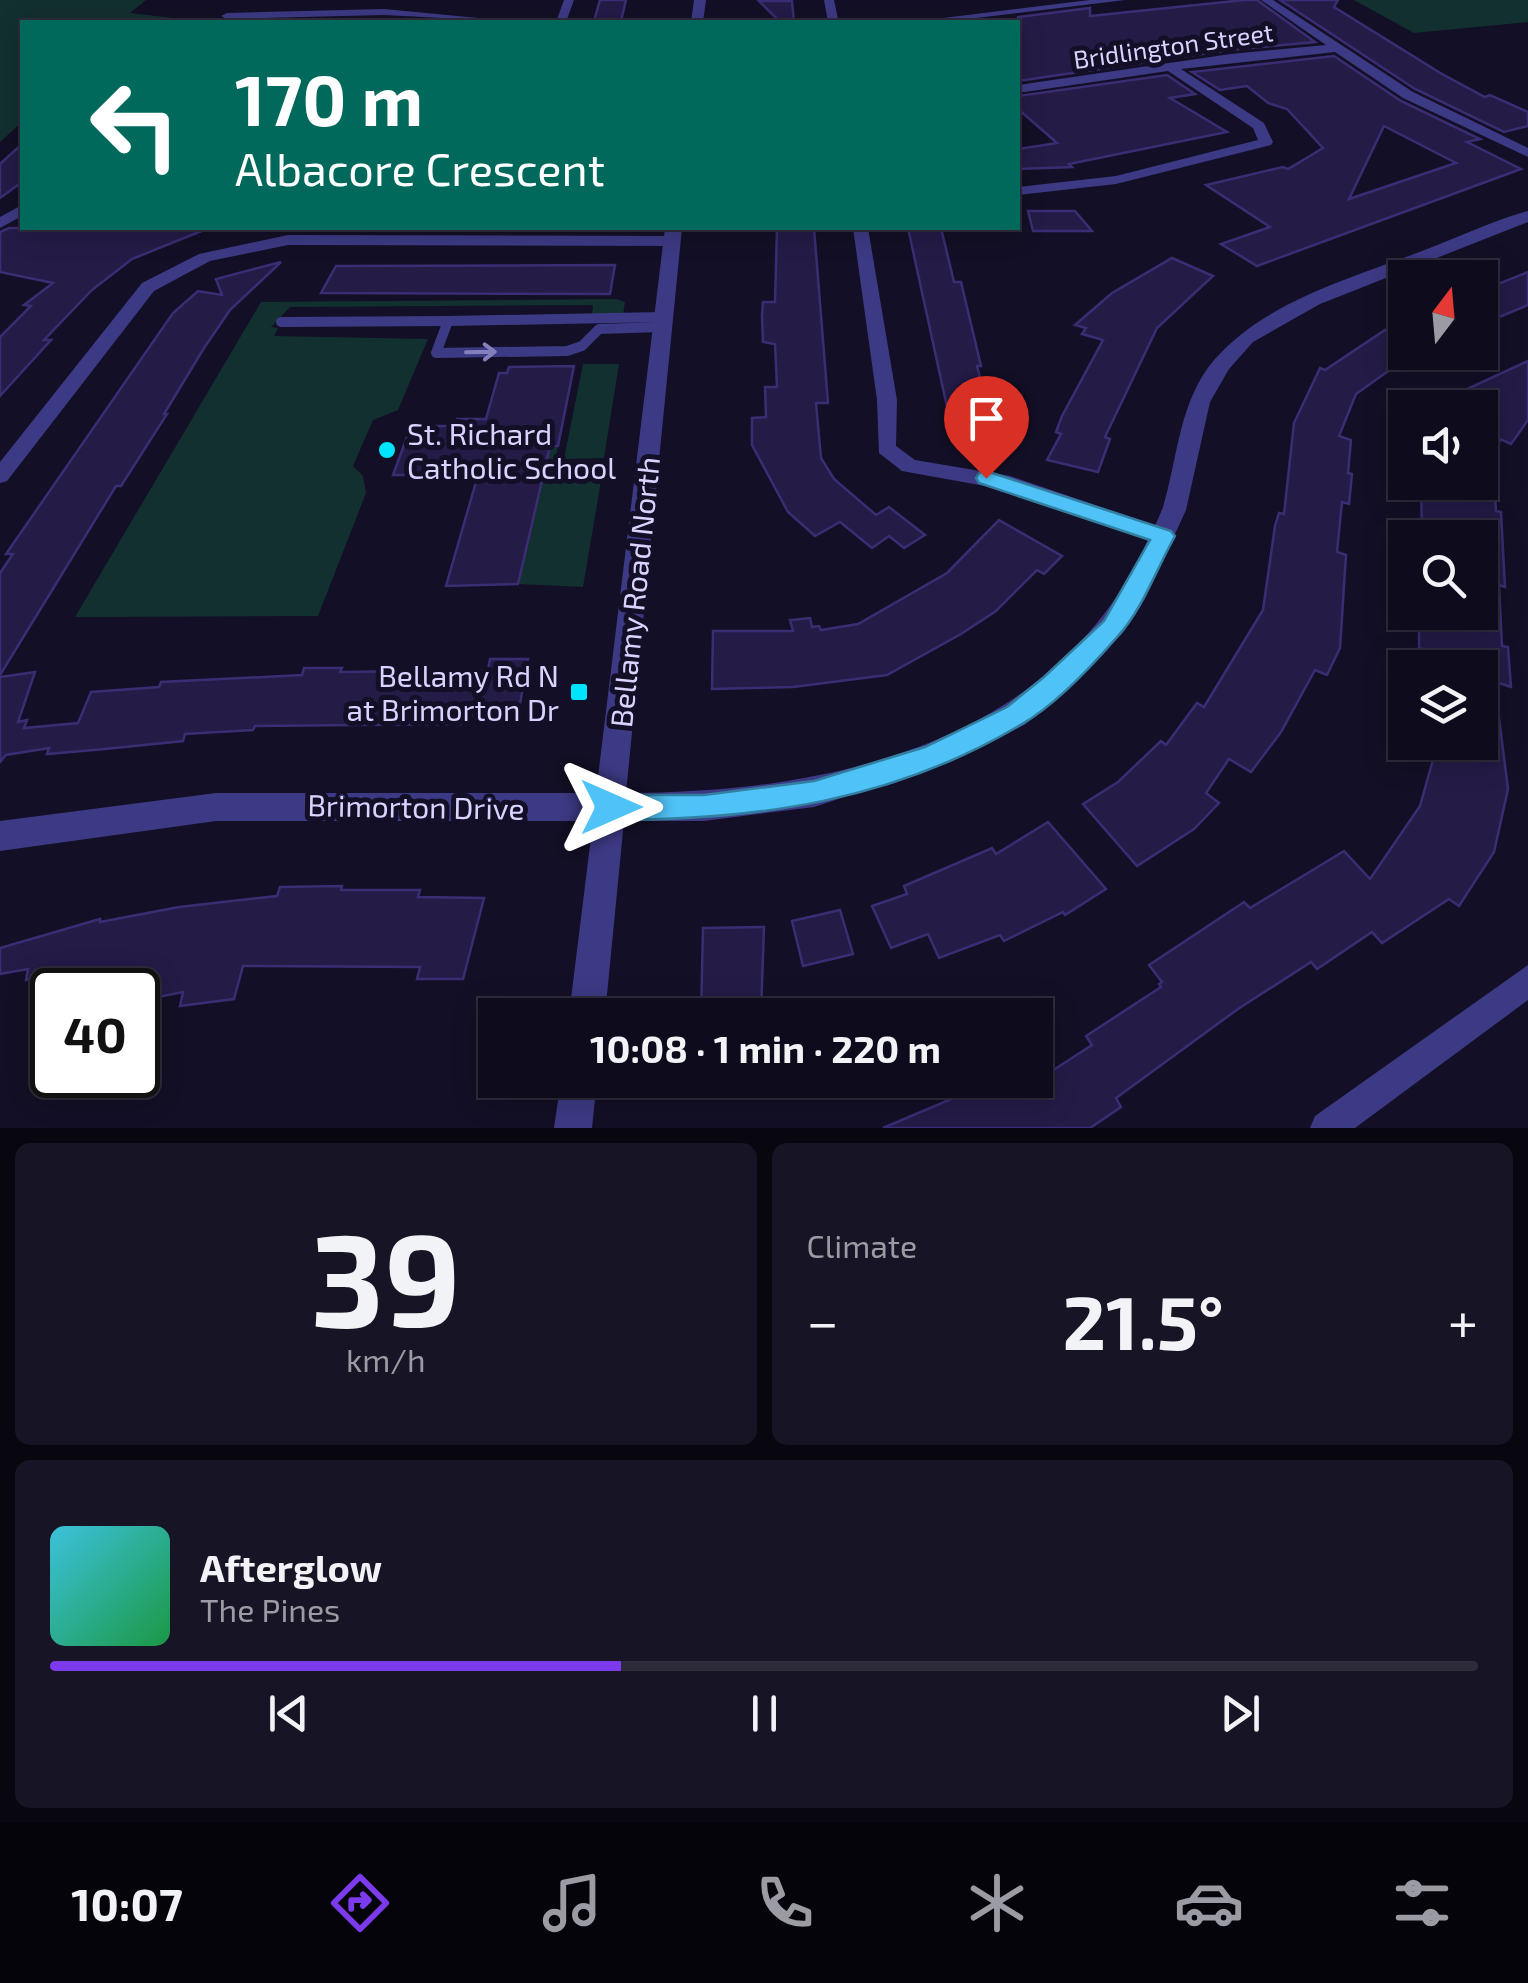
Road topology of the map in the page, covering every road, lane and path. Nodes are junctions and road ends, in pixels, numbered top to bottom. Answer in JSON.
{"nodes":[{"id":1,"x":1120,"y":0,"type":"edge"},
{"id":2,"x":1266,"y":0,"type":"edge"},
{"id":3,"x":227,"y":16,"type":"dead end"},
{"id":4,"x":489,"y":20,"type":"edge"},
{"id":5,"x":935,"y":20,"type":"edge"},
{"id":6,"x":1336,"y":48,"type":"junction"},
{"id":7,"x":1170,"y":67,"type":"junction"},
{"id":8,"x":1020,"y":89,"type":"edge"},
{"id":9,"x":1528,"y":153,"type":"edge"},
{"id":10,"x":1020,"y":191,"type":"edge"},
{"id":11,"x":1528,"y":216,"type":"edge"},
{"id":12,"x":860,"y":230,"type":"edge"},
{"id":13,"x":289,"y":234,"type":"edge"},
{"id":14,"x":468,"y":234,"type":"edge"},
{"id":15,"x":672,"y":234,"type":"edge"},
{"id":16,"x":571,"y":320,"type":"junction"},
{"id":17,"x":448,"y":321,"type":"junction"},
{"id":18,"x":281,"y":322,"type":"dead end"},
{"id":19,"x":663,"y":322,"type":"junction"},
{"id":20,"x":594,"y":333,"type":"junction"},
{"id":21,"x":7,"y":457,"type":"edge"},
{"id":22,"x":0,"y":476,"type":"edge"},
{"id":23,"x":1164,"y":536,"type":"junction"},
{"id":24,"x":611,"y":807,"type":"junction"},
{"id":25,"x":0,"y":836,"type":"edge"},
{"id":26,"x":1528,"y":981,"type":"edge"},
{"id":27,"x":589,"y":998,"type":"edge"},
{"id":28,"x":577,"y":1098,"type":"edge"},
{"id":29,"x":573,"y":1128,"type":"edge"},
{"id":30,"x":1328,"y":1128,"type":"edge"}],
"edges":[{"from":1,"to":5,"type":"street"},
{"from":2,"to":6,"type":"street"},
{"from":3,"to":4,"type":"street"},
{"from":6,"to":7,"type":"street","name":"Bridlington Street"},
{"from":6,"to":9,"type":"street"},
{"from":7,"to":8,"type":"street","name":"Bridlington Street"},
{"from":7,"to":10,"type":"street"},
{"from":11,"to":23,"type":"street","name":"Brimorton Drive"},
{"from":12,"to":23,"type":"street"},
{"from":13,"to":14,"type":"street"},
{"from":13,"to":21,"type":"street"},
{"from":14,"to":15,"type":"street"},
{"from":15,"to":19,"type":"street","name":"Bellamy Road North"},
{"from":16,"to":17,"type":"lane"},
{"from":16,"to":19,"type":"lane"},
{"from":16,"to":20,"type":"lane"},
{"from":17,"to":18,"type":"lane"},
{"from":17,"to":20,"type":"lane","one_way":true},
{"from":19,"to":20,"type":"lane"},
{"from":19,"to":24,"type":"street","name":"Bellamy Road North"},
{"from":21,"to":22,"type":"street"},
{"from":23,"to":24,"type":"street","name":"Brimorton Drive"},
{"from":24,"to":25,"type":"street","name":"Brimorton Drive"},
{"from":24,"to":27,"type":"street","name":"Bellamy Road North"},
{"from":26,"to":30,"type":"street"},
{"from":28,"to":29,"type":"street"}]}
